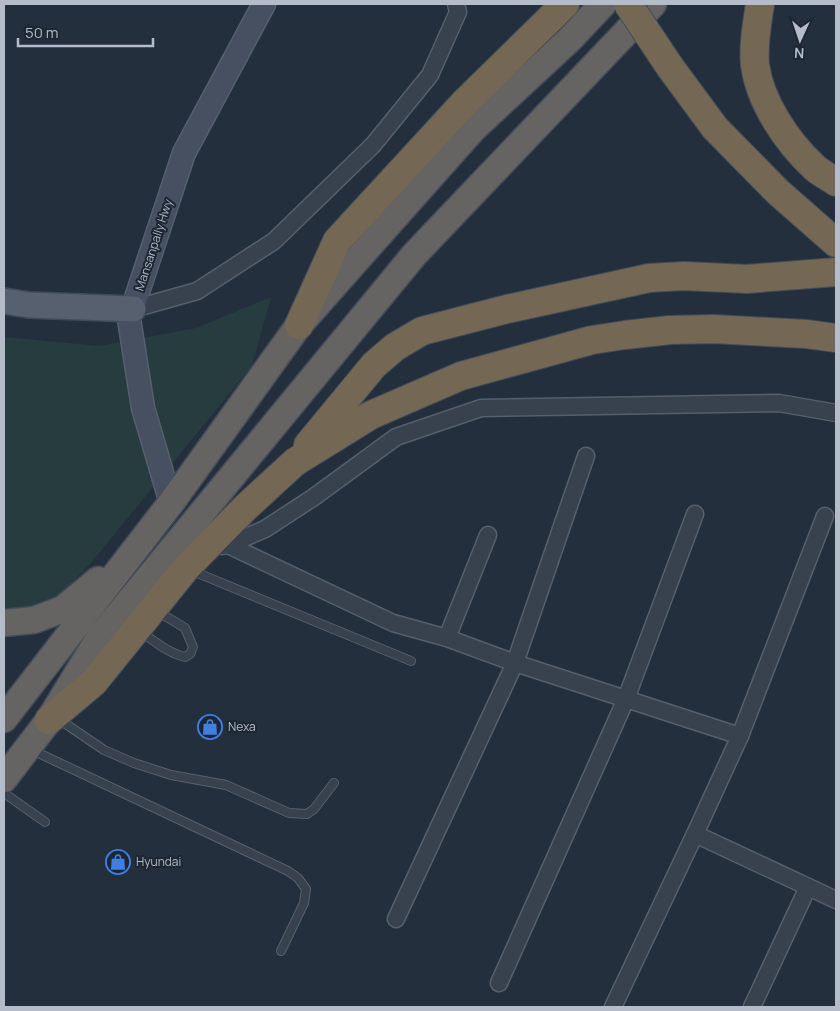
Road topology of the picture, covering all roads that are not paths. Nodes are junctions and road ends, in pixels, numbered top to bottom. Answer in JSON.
{"nodes":[{"id":1,"x":264,"y":4,"type":"edge"},
{"id":2,"x":456,"y":4,"type":"edge"},
{"id":3,"x":565,"y":4,"type":"edge"},
{"id":4,"x":603,"y":4,"type":"edge"},
{"id":5,"x":628,"y":4,"type":"edge"},
{"id":6,"x":654,"y":4,"type":"edge"},
{"id":7,"x":760,"y":4,"type":"edge"},
{"id":8,"x":836,"y":182,"type":"edge"},
{"id":9,"x":836,"y":243,"type":"edge"},
{"id":10,"x":836,"y":272,"type":"edge"},
{"id":11,"x":4,"y":300,"type":"edge"},
{"id":12,"x":133,"y":309,"type":"junction"},
{"id":13,"x":299,"y":325,"type":"junction"},
{"id":14,"x":836,"y":338,"type":"edge"},
{"id":15,"x":836,"y":413,"type":"edge"},
{"id":16,"x":586,"y":456,"type":"dead end"},
{"id":17,"x":295,"y":462,"type":"junction"},
{"id":18,"x":171,"y":503,"type":"junction"},
{"id":19,"x":695,"y":514,"type":"dead end"},
{"id":20,"x":825,"y":516,"type":"dead end"},
{"id":21,"x":488,"y":535,"type":"dead end"},
{"id":22,"x":218,"y":545,"type":"junction"},
{"id":23,"x":135,"y":550,"type":"junction"},
{"id":24,"x":186,"y":568,"type":"junction"},
{"id":25,"x":145,"y":619,"type":"junction"},
{"id":26,"x":4,"y":623,"type":"edge"},
{"id":27,"x":446,"y":638,"type":"junction"},
{"id":28,"x":411,"y":661,"type":"dead end"},
{"id":29,"x":515,"y":663,"type":"junction"},
{"id":30,"x":626,"y":699,"type":"junction"},
{"id":31,"x":52,"y":718,"type":"junction"},
{"id":32,"x":4,"y":719,"type":"edge"},
{"id":33,"x":740,"y":736,"type":"junction"},
{"id":34,"x":28,"y":748,"type":"junction"},
{"id":35,"x":4,"y":780,"type":"edge"},
{"id":36,"x":334,"y":783,"type":"dead end"},
{"id":37,"x":4,"y":793,"type":"edge"},
{"id":38,"x":46,"y":822,"type":"dead end"},
{"id":39,"x":695,"y":834,"type":"junction"},
{"id":40,"x":808,"y":887,"type":"junction"},
{"id":41,"x":836,"y":900,"type":"edge"},
{"id":42,"x":396,"y":919,"type":"dead end"},
{"id":43,"x":281,"y":951,"type":"dead end"},
{"id":44,"x":499,"y":983,"type":"dead end"},
{"id":45,"x":613,"y":1007,"type":"edge"},
{"id":46,"x":752,"y":1007,"type":"edge"}],
"edges":[{"from":1,"to":12,"type":"main road","name":"Mansanpally Hwy"},
{"from":2,"to":12,"type":"street"},
{"from":3,"to":13,"type":"highway"},
{"from":4,"to":13,"type":"highway"},
{"from":5,"to":9,"type":"highway","bridge":true},
{"from":6,"to":31,"type":"highway"},
{"from":7,"to":8,"type":"highway"},
{"from":10,"to":17,"type":"highway"},
{"from":11,"to":12,"type":"main road"},
{"from":12,"to":18,"type":"main road","name":"Mansanpally Hwy"},
{"from":13,"to":18,"type":"highway"},
{"from":14,"to":17,"type":"highway"},
{"from":15,"to":22,"type":"street"},
{"from":16,"to":29,"type":"street"},
{"from":17,"to":22,"type":"highway"},
{"from":18,"to":23,"type":"highway"},
{"from":19,"to":30,"type":"street"},
{"from":20,"to":33,"type":"street"},
{"from":21,"to":27,"type":"street"},
{"from":22,"to":24,"type":"highway"},
{"from":22,"to":27,"type":"street"},
{"from":23,"to":26,"type":"highway"},
{"from":23,"to":32,"type":"highway"},
{"from":24,"to":25,"type":"highway"},
{"from":24,"to":28,"type":"lane"},
{"from":25,"to":25,"type":"lane"},
{"from":25,"to":31,"type":"highway"},
{"from":27,"to":29,"type":"street"},
{"from":29,"to":30,"type":"street"},
{"from":29,"to":42,"type":"street"},
{"from":30,"to":33,"type":"street"},
{"from":30,"to":44,"type":"street"},
{"from":31,"to":34,"type":"highway"},
{"from":31,"to":36,"type":"lane"},
{"from":33,"to":39,"type":"street"},
{"from":34,"to":35,"type":"highway"},
{"from":34,"to":43,"type":"lane"},
{"from":37,"to":38,"type":"lane"},
{"from":39,"to":40,"type":"street"},
{"from":39,"to":45,"type":"street"},
{"from":40,"to":41,"type":"street"},
{"from":40,"to":46,"type":"street"}]}
